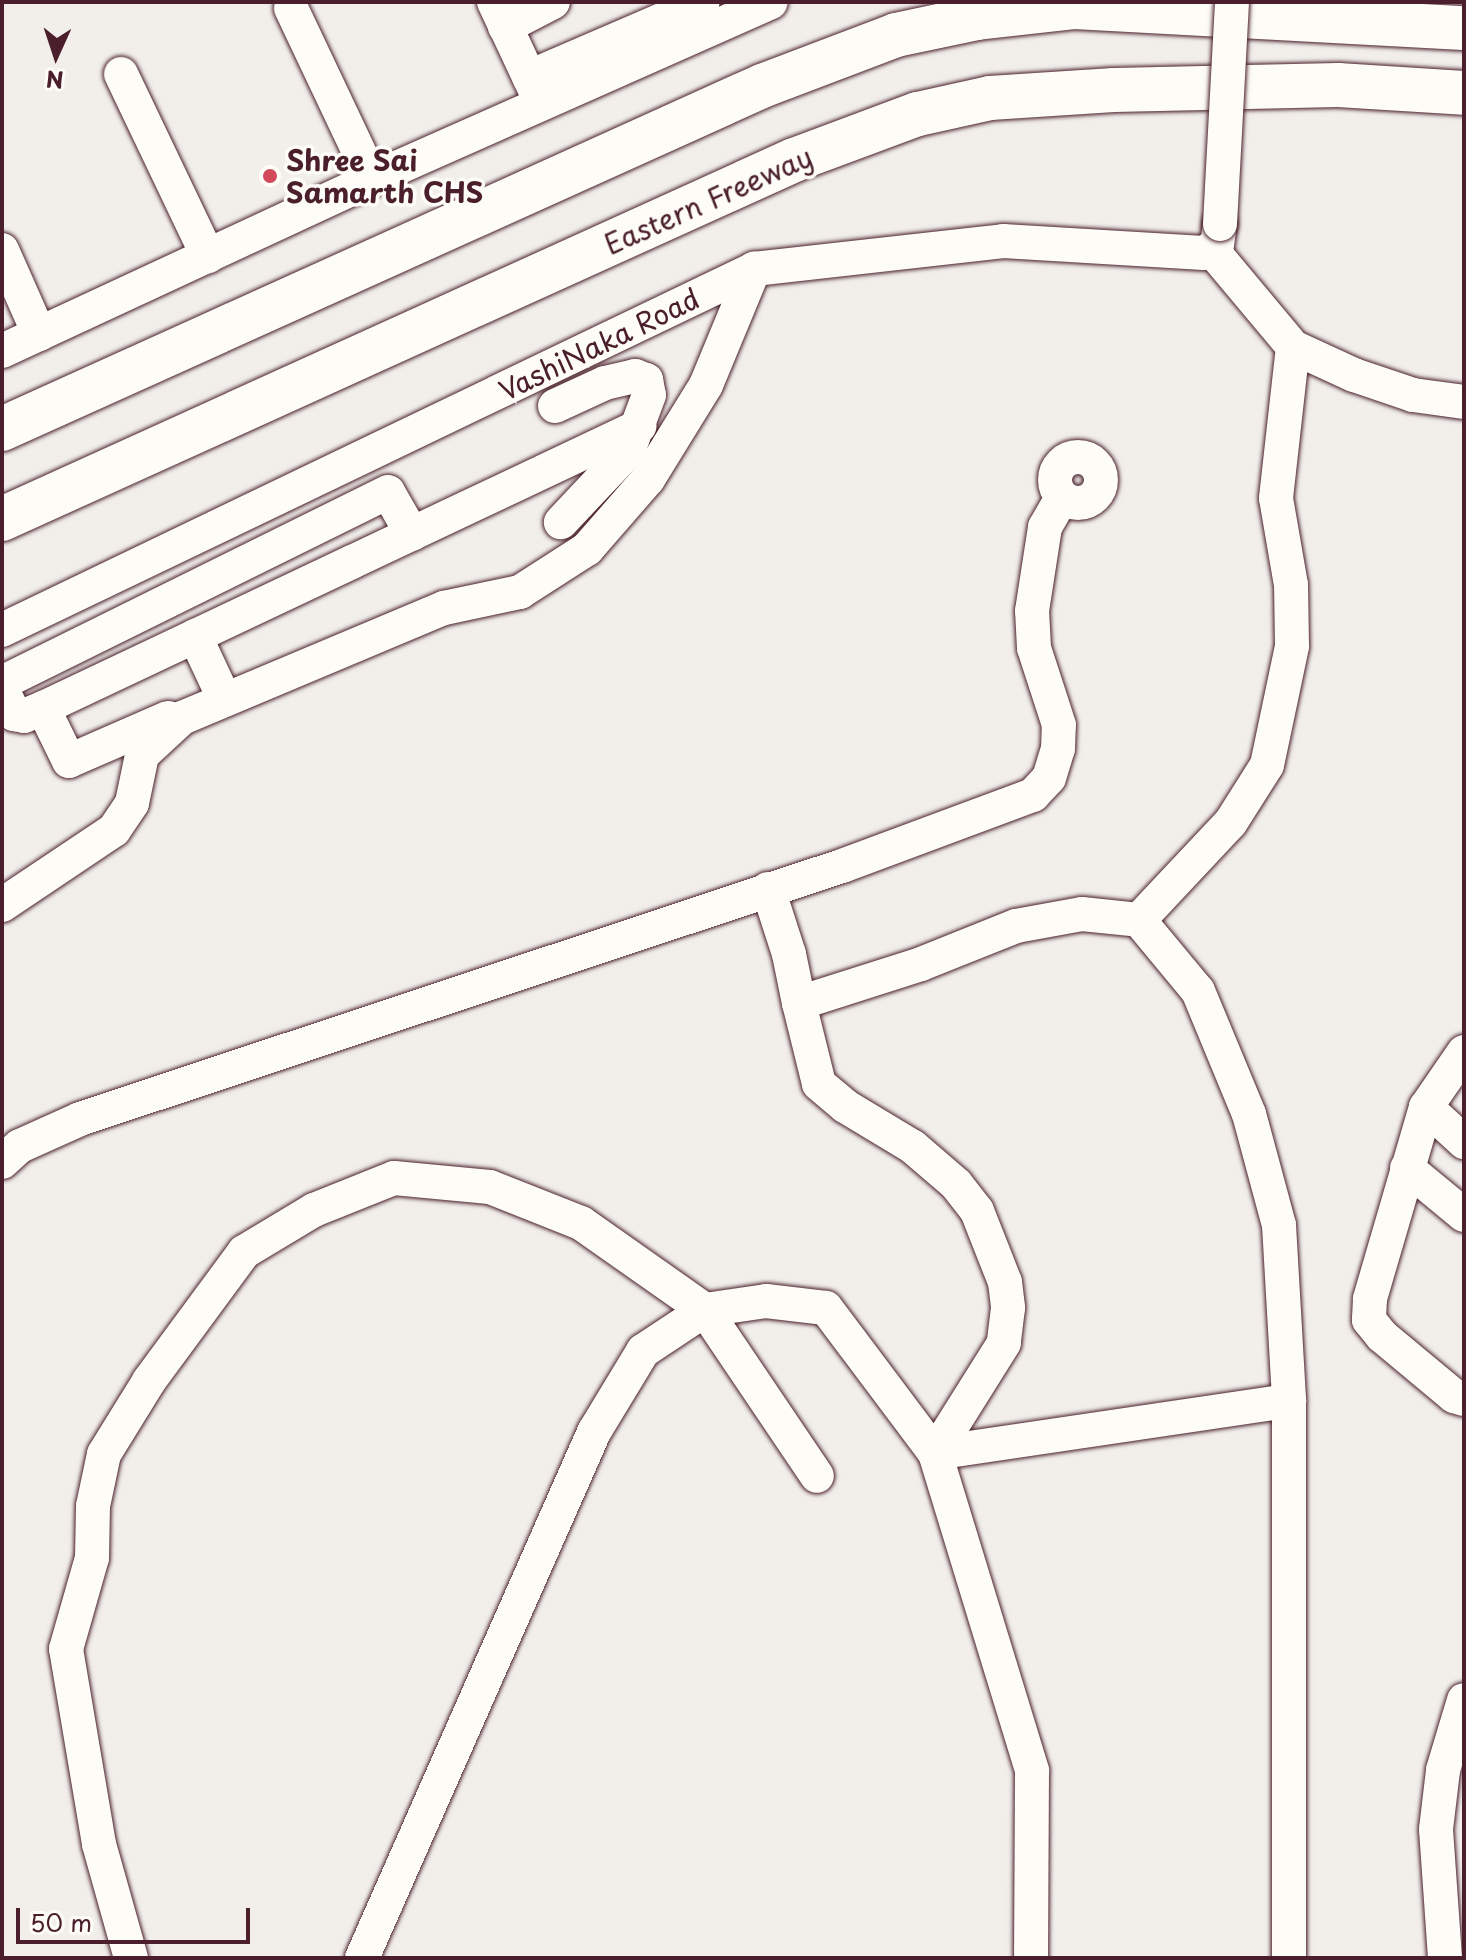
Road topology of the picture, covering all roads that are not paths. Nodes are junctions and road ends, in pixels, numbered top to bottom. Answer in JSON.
{"nodes":[{"id":1,"x":553,"y":2,"type":"edge"},
{"id":2,"x":703,"y":2,"type":"edge"},
{"id":3,"x":771,"y":2,"type":"edge"},
{"id":4,"x":1232,"y":2,"type":"edge"},
{"id":5,"x":291,"y":8,"type":"dead end"},
{"id":6,"x":500,"y":15,"type":"edge"},
{"id":7,"x":1464,"y":28,"type":"edge"},
{"id":8,"x":121,"y":74,"type":"dead end"},
{"id":9,"x":535,"y":90,"type":"junction"},
{"id":10,"x":1464,"y":93,"type":"edge"},
{"id":11,"x":372,"y":179,"type":"junction"},
{"id":12,"x":1216,"y":237,"type":"junction"},
{"id":13,"x":2,"y":250,"type":"edge"},
{"id":14,"x":208,"y":256,"type":"junction"},
{"id":15,"x":754,"y":269,"type":"junction"},
{"id":16,"x":24,"y":326,"type":"edge"},
{"id":17,"x":1293,"y":347,"type":"junction"},
{"id":18,"x":2,"y":351,"type":"edge"},
{"id":19,"x":567,"y":359,"type":"junction"},
{"id":20,"x":1464,"y":402,"type":"edge"},
{"id":21,"x":640,"y":426,"type":"junction"},
{"id":22,"x":2,"y":429,"type":"edge"},
{"id":23,"x":360,"y":458,"type":"junction"},
{"id":24,"x":378,"y":496,"type":"junction"},
{"id":25,"x":1062,"y":497,"type":"dead end"},
{"id":26,"x":2,"y":519,"type":"edge"},
{"id":27,"x":561,"y":522,"type":"dead end"},
{"id":28,"x":412,"y":534,"type":"junction"},
{"id":29,"x":107,"y":580,"type":"junction"},
{"id":30,"x":129,"y":619,"type":"junction"},
{"id":31,"x":2,"y":630,"type":"edge"},
{"id":32,"x":195,"y":636,"type":"junction"},
{"id":33,"x":262,"y":676,"type":"dead end"},
{"id":34,"x":222,"y":694,"type":"junction"},
{"id":35,"x":19,"y":710,"type":"edge"},
{"id":36,"x":768,"y":889,"type":"junction"},
{"id":37,"x":2,"y":905,"type":"edge"},
{"id":38,"x":1139,"y":920,"type":"junction"},
{"id":39,"x":799,"y":1003,"type":"junction"},
{"id":40,"x":1464,"y":1052,"type":"edge"},
{"id":41,"x":1426,"y":1107,"type":"junction"},
{"id":42,"x":1464,"y":1142,"type":"edge"},
{"id":43,"x":2,"y":1162,"type":"edge"},
{"id":44,"x":1407,"y":1168,"type":"junction"},
{"id":45,"x":1464,"y":1215,"type":"edge"},
{"id":46,"x":705,"y":1310,"type":"junction"},
{"id":47,"x":1464,"y":1399,"type":"edge"},
{"id":48,"x":1289,"y":1401,"type":"junction"},
{"id":49,"x":935,"y":1453,"type":"junction"},
{"id":50,"x":817,"y":1476,"type":"dead end"},
{"id":51,"x":1464,"y":1700,"type":"edge"},
{"id":52,"x":131,"y":1958,"type":"edge"},
{"id":53,"x":362,"y":1958,"type":"edge"},
{"id":54,"x":1031,"y":1958,"type":"edge"},
{"id":55,"x":1289,"y":1958,"type":"edge"},
{"id":56,"x":1445,"y":1958,"type":"edge"}],
"edges":[{"from":1,"to":6,"type":"street"},
{"from":2,"to":9,"type":"street"},
{"from":3,"to":9,"type":"street"},
{"from":4,"to":12,"type":"street","bridge":true},
{"from":5,"to":11,"type":"street"},
{"from":6,"to":9,"type":"street"},
{"from":7,"to":22,"type":"highway"},
{"from":8,"to":14,"type":"street"},
{"from":9,"to":11,"type":"street"},
{"from":10,"to":26,"type":"highway","name":"Eastern Freeway"},
{"from":11,"to":14,"type":"street"},
{"from":12,"to":15,"type":"street","name":"VashiNaka Road"},
{"from":12,"to":17,"type":"street"},
{"from":13,"to":16,"type":"street"},
{"from":14,"to":16,"type":"street"},
{"from":15,"to":19,"type":"street","name":"VashiNaka Road"},
{"from":15,"to":37,"type":"street"},
{"from":16,"to":18,"type":"street"},
{"from":17,"to":20,"type":"street"},
{"from":17,"to":38,"type":"street"},
{"from":19,"to":21,"type":"street"},
{"from":19,"to":23,"type":"street","name":"VashiNaka Road"},
{"from":21,"to":27,"type":"street"},
{"from":21,"to":28,"type":"street"},
{"from":23,"to":24,"type":"street"},
{"from":23,"to":29,"type":"street","name":"VashiNaka Road"},
{"from":24,"to":28,"type":"street"},
{"from":24,"to":30,"type":"street"},
{"from":25,"to":36,"type":"street"},
{"from":28,"to":32,"type":"street"},
{"from":29,"to":30,"type":"street"},
{"from":29,"to":31,"type":"street","name":"VashiNaka Road"},
{"from":30,"to":35,"type":"street"},
{"from":32,"to":34,"type":"street"},
{"from":32,"to":35,"type":"street"},
{"from":33,"to":34,"type":"street"},
{"from":34,"to":35,"type":"street"},
{"from":36,"to":39,"type":"street"},
{"from":36,"to":43,"type":"street"},
{"from":38,"to":39,"type":"street"},
{"from":38,"to":48,"type":"street"},
{"from":39,"to":49,"type":"street"},
{"from":40,"to":41,"type":"street"},
{"from":41,"to":42,"type":"street"},
{"from":41,"to":44,"type":"street"},
{"from":44,"to":45,"type":"street"},
{"from":44,"to":47,"type":"street"},
{"from":46,"to":49,"type":"street"},
{"from":46,"to":50,"type":"street"},
{"from":46,"to":52,"type":"street"},
{"from":46,"to":53,"type":"street"},
{"from":48,"to":49,"type":"street"},
{"from":48,"to":55,"type":"street"},
{"from":49,"to":54,"type":"street"},
{"from":51,"to":56,"type":"street"}]}
